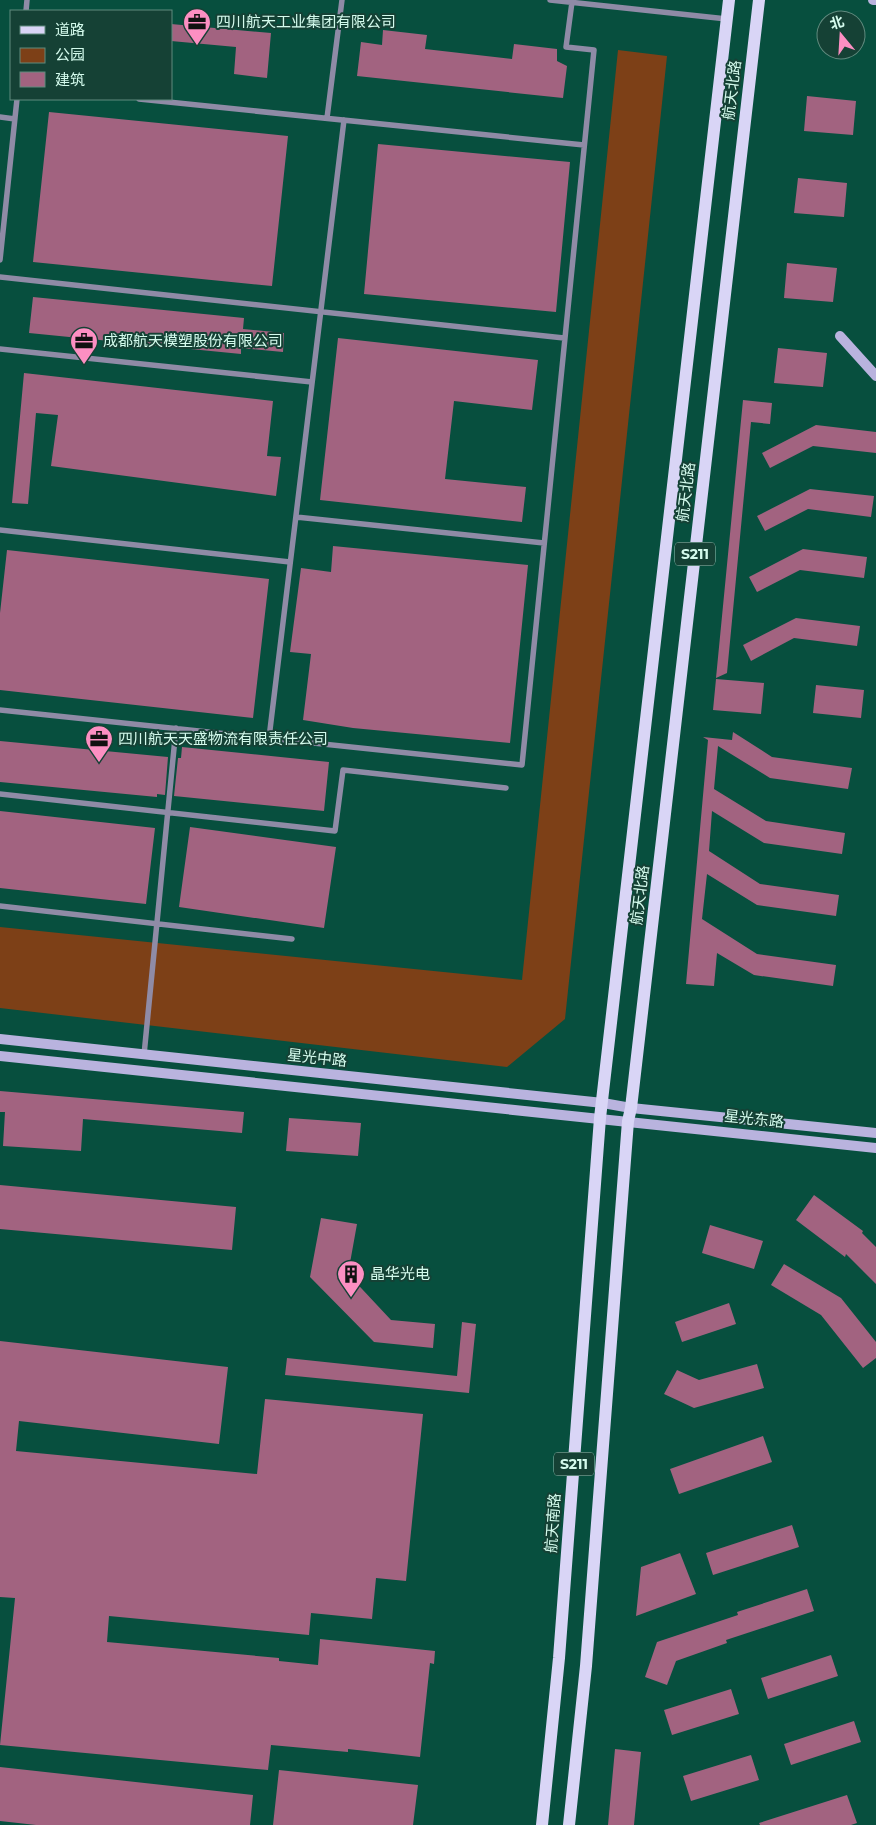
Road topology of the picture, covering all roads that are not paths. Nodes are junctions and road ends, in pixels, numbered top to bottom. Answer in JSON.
{"nodes":[{"id":1,"x":342,"y":0,"type":"edge"},
{"id":2,"x":550,"y":0,"type":"edge"},
{"id":3,"x":728,"y":0,"type":"edge"},
{"id":4,"x":759,"y":0,"type":"edge"},
{"id":5,"x":572,"y":2,"type":"junction"},
{"id":6,"x":727,"y":19,"type":"junction"},
{"id":7,"x":17,"y":100,"type":"edge"},
{"id":8,"x":148,"y":100,"type":"edge"},
{"id":9,"x":0,"y":117,"type":"edge"},
{"id":10,"x":328,"y":118,"type":"junction"},
{"id":11,"x":15,"y":119,"type":"junction"},
{"id":12,"x":344,"y":120,"type":"junction"},
{"id":13,"x":584,"y":145,"type":"junction"},
{"id":14,"x":0,"y":185,"type":"edge"},
{"id":15,"x":8,"y":186,"type":"junction"},
{"id":16,"x":0,"y":260,"type":"edge"},
{"id":17,"x":0,"y":276,"type":"edge"},
{"id":18,"x":321,"y":310,"type":"junction"},
{"id":19,"x":840,"y":336,"type":"dead end"},
{"id":20,"x":564,"y":338,"type":"junction"},
{"id":21,"x":0,"y":349,"type":"edge"},
{"id":22,"x":876,"y":376,"type":"edge"},
{"id":23,"x":312,"y":382,"type":"junction"},
{"id":24,"x":296,"y":517,"type":"junction"},
{"id":25,"x":0,"y":530,"type":"edge"},
{"id":26,"x":544,"y":543,"type":"junction"},
{"id":27,"x":290,"y":562,"type":"junction"},
{"id":28,"x":0,"y":710,"type":"edge"},
{"id":29,"x":176,"y":728,"type":"junction"},
{"id":30,"x":269,"y":738,"type":"junction"},
{"id":31,"x":506,"y":788,"type":"dead end"},
{"id":32,"x":0,"y":794,"type":"edge"},
{"id":33,"x":168,"y":812,"type":"junction"},
{"id":34,"x":0,"y":906,"type":"edge"},
{"id":35,"x":156,"y":923,"type":"junction"},
{"id":36,"x":292,"y":939,"type":"dead end"},
{"id":37,"x":0,"y":1039,"type":"edge"},
{"id":38,"x":144,"y":1055,"type":"junction"},
{"id":39,"x":0,"y":1056,"type":"edge"},
{"id":40,"x":603,"y":1103,"type":"junction"},
{"id":41,"x":631,"y":1108,"type":"junction"},
{"id":42,"x":600,"y":1118,"type":"junction"},
{"id":43,"x":628,"y":1121,"type":"junction"},
{"id":44,"x":876,"y":1133,"type":"edge"},
{"id":45,"x":876,"y":1148,"type":"edge"},
{"id":46,"x":542,"y":1825,"type":"edge"},
{"id":47,"x":569,"y":1825,"type":"edge"}],
"edges":[{"from":1,"to":10,"type":"lane"},
{"from":2,"to":5,"type":"lane"},
{"from":3,"to":6,"type":"main road","name":"航天北路","number":"S211"},
{"from":4,"to":41,"type":"main road","name":"航天北路","number":"S211"},
{"from":5,"to":6,"type":"lane"},
{"from":5,"to":13,"type":"lane"},
{"from":6,"to":40,"type":"main road","name":"航天北路","number":"S211"},
{"from":7,"to":11,"type":"lane"},
{"from":8,"to":10,"type":"lane"},
{"from":9,"to":11,"type":"lane"},
{"from":10,"to":12,"type":"lane"},
{"from":11,"to":15,"type":"lane"},
{"from":12,"to":13,"type":"lane"},
{"from":12,"to":18,"type":"lane"},
{"from":13,"to":20,"type":"lane"},
{"from":14,"to":15,"type":"lane"},
{"from":15,"to":16,"type":"lane"},
{"from":17,"to":18,"type":"lane"},
{"from":18,"to":20,"type":"lane"},
{"from":18,"to":23,"type":"lane"},
{"from":19,"to":22,"type":"main road"},
{"from":20,"to":26,"type":"lane"},
{"from":21,"to":23,"type":"lane"},
{"from":23,"to":24,"type":"lane"},
{"from":24,"to":26,"type":"lane"},
{"from":24,"to":27,"type":"lane"},
{"from":25,"to":27,"type":"lane"},
{"from":26,"to":30,"type":"lane"},
{"from":27,"to":30,"type":"lane"},
{"from":28,"to":29,"type":"lane"},
{"from":29,"to":30,"type":"lane"},
{"from":29,"to":33,"type":"lane"},
{"from":31,"to":33,"type":"lane"},
{"from":32,"to":33,"type":"lane"},
{"from":33,"to":35,"type":"lane"},
{"from":34,"to":35,"type":"lane"},
{"from":35,"to":36,"type":"lane"},
{"from":35,"to":38,"type":"lane"},
{"from":37,"to":38,"type":"main road","name":"星光中路"},
{"from":38,"to":40,"type":"main road","name":"星光中路"},
{"from":39,"to":42,"type":"main road","name":"星光中路"},
{"from":40,"to":41,"type":"main road","name":"星光中路"},
{"from":40,"to":42,"type":"main road","name":"航天南路","number":"S211"},
{"from":41,"to":43,"type":"main road","number":"S211"},
{"from":41,"to":44,"type":"main road","name":"星光东路"},
{"from":42,"to":43,"type":"main road","name":"星光中路"},
{"from":42,"to":46,"type":"main road","name":"航天南路","number":"S211"},
{"from":43,"to":45,"type":"main road","name":"星光东路"},
{"from":43,"to":47,"type":"main road","number":"S211"}]}
